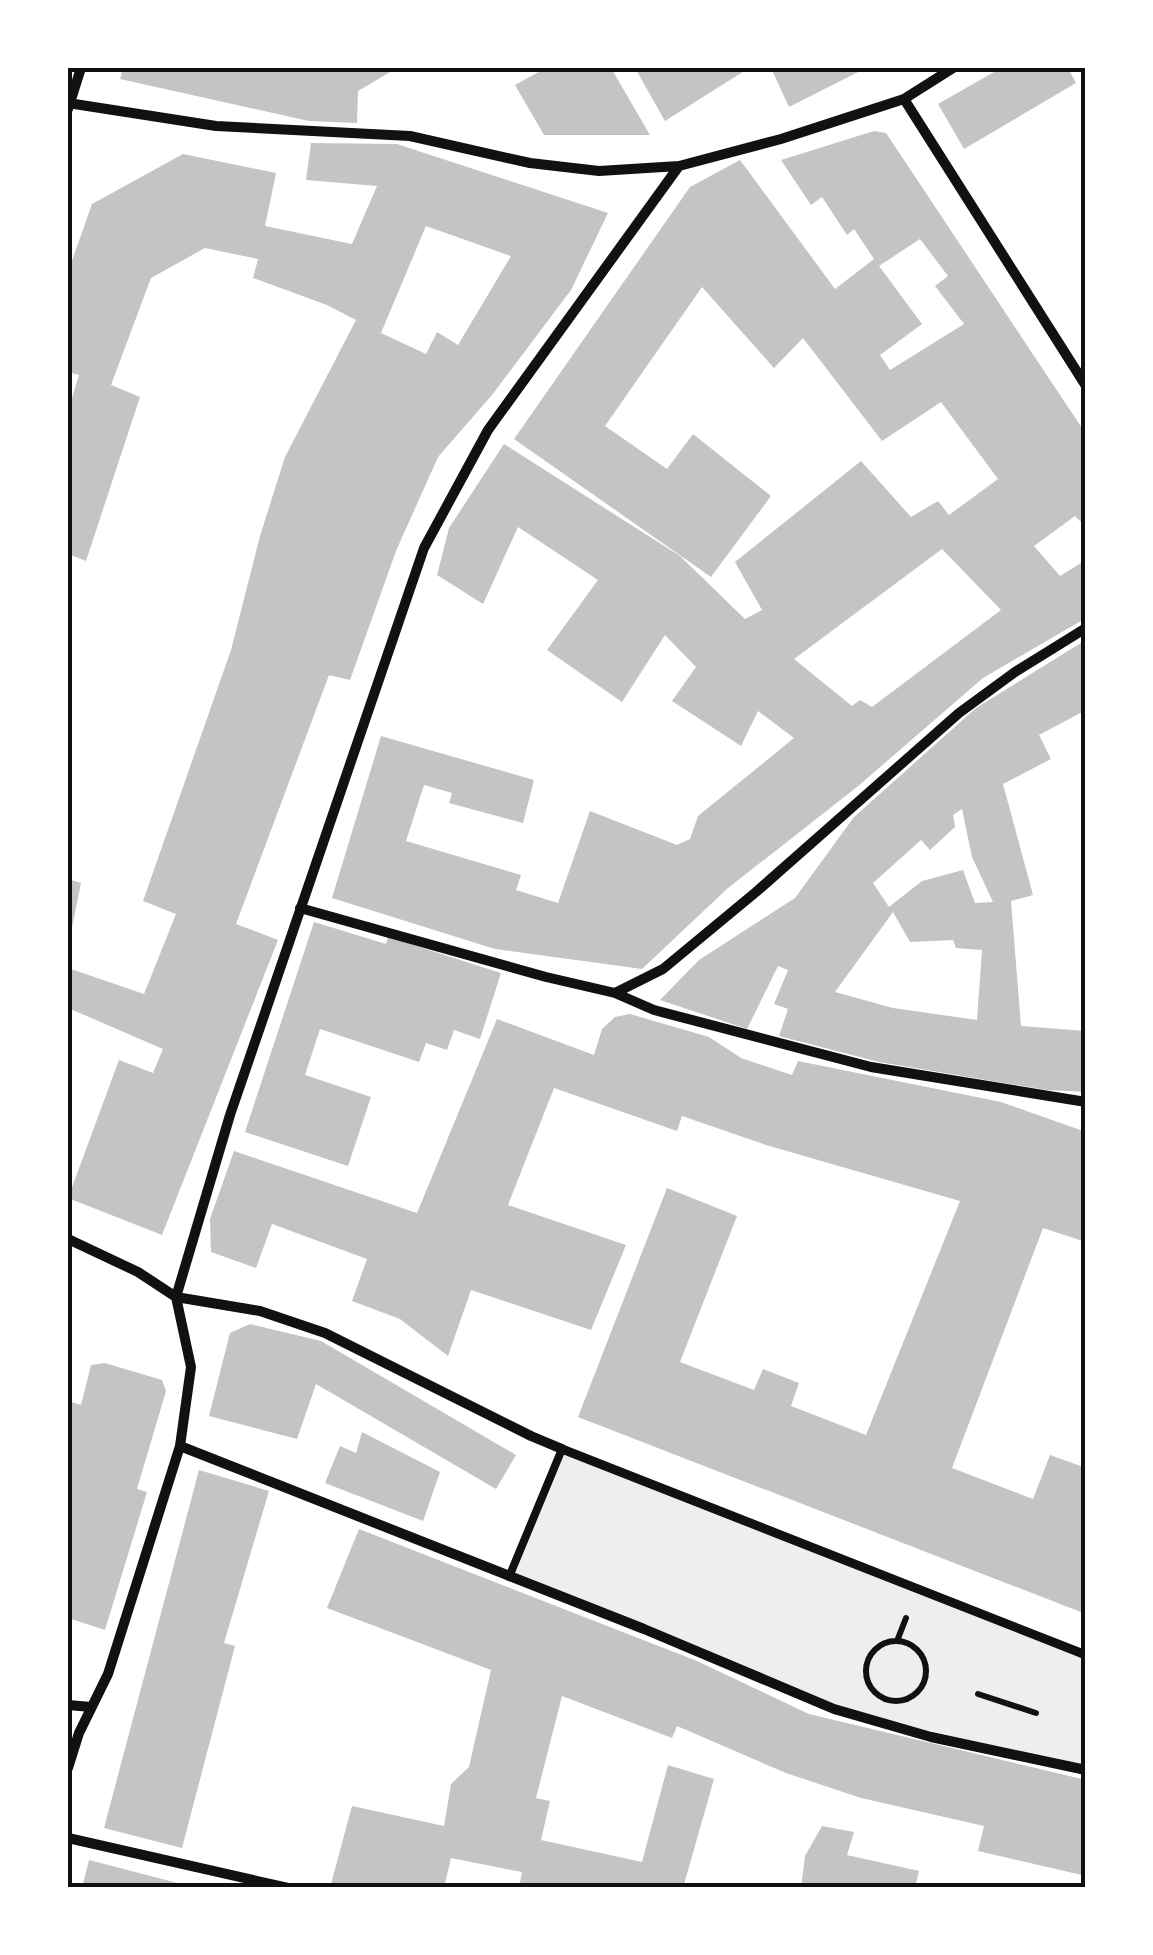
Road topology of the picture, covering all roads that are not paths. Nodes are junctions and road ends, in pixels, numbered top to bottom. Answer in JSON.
{"nodes":[{"id":1,"x":82,"y":68,"type":"edge"},
{"id":2,"x":952,"y":68,"type":"edge"},
{"id":3,"x":904,"y":99,"type":"junction"},
{"id":4,"x":68,"y":105,"type":"edge"},
{"id":5,"x":679,"y":166,"type":"junction"},
{"id":6,"x":1086,"y":386,"type":"edge"},
{"id":7,"x":1086,"y":628,"type":"edge"},
{"id":8,"x":300,"y":908,"type":"junction"},
{"id":9,"x":615,"y":993,"type":"junction"},
{"id":10,"x":1086,"y":1102,"type":"edge"},
{"id":11,"x":68,"y":1238,"type":"edge"},
{"id":12,"x":176,"y":1297,"type":"junction"},
{"id":13,"x":180,"y":1446,"type":"junction"},
{"id":14,"x":562,"y":1449,"type":"junction"},
{"id":15,"x":508,"y":1577,"type":"junction"},
{"id":16,"x":1086,"y":1655,"type":"edge"},
{"id":17,"x":68,"y":1705,"type":"edge"},
{"id":18,"x":90,"y":1707,"type":"junction"},
{"id":19,"x":68,"y":1768,"type":"edge"},
{"id":20,"x":1086,"y":1770,"type":"edge"},
{"id":21,"x":68,"y":1838,"type":"edge"},
{"id":22,"x":288,"y":1888,"type":"edge"}],
"edges":[{"from":1,"to":4,"type":"street"},
{"from":2,"to":3,"type":"street"},
{"from":3,"to":5,"type":"street"},
{"from":3,"to":6,"type":"street"},
{"from":4,"to":5,"type":"street"},
{"from":5,"to":8,"type":"street"},
{"from":7,"to":9,"type":"street"},
{"from":8,"to":9,"type":"street"},
{"from":8,"to":12,"type":"street"},
{"from":9,"to":10,"type":"street"},
{"from":11,"to":12,"type":"street"},
{"from":12,"to":13,"type":"street"},
{"from":12,"to":14,"type":"street"},
{"from":13,"to":15,"type":"street"},
{"from":13,"to":18,"type":"street"},
{"from":14,"to":15,"type":"lane"},
{"from":14,"to":16,"type":"street"},
{"from":15,"to":20,"type":"street"},
{"from":17,"to":18,"type":"street"},
{"from":18,"to":19,"type":"street"},
{"from":21,"to":22,"type":"street"}]}
